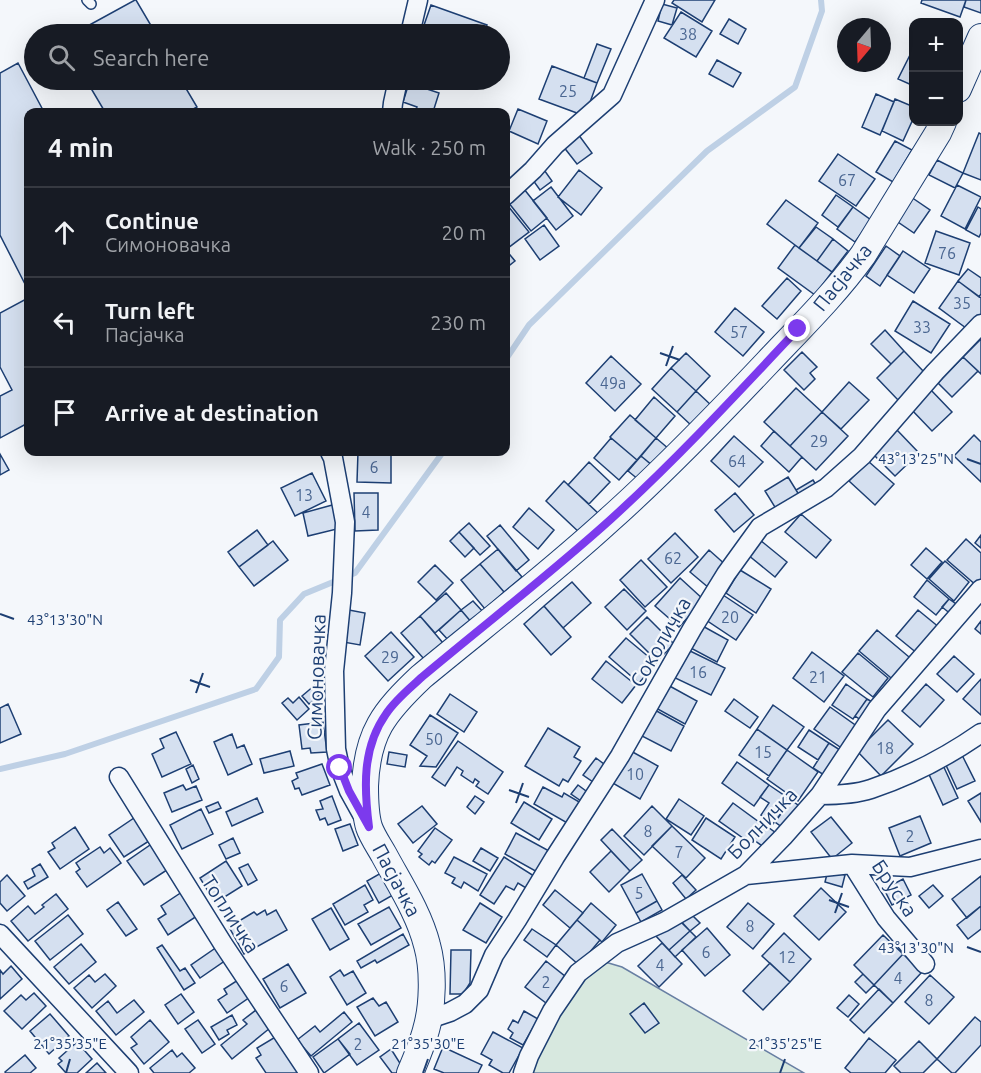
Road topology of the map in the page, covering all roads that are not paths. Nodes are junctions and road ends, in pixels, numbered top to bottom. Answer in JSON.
{"nodes":[{"id":1,"x":418,"y":0,"type":"edge"},
{"id":2,"x":655,"y":0,"type":"edge"},
{"id":3,"x":412,"y":24,"type":"edge"},
{"id":4,"x":981,"y":37,"type":"edge"},
{"id":5,"x":963,"y":78,"type":"edge"},
{"id":6,"x":396,"y":90,"type":"edge"},
{"id":7,"x":392,"y":108,"type":"edge"},
{"id":8,"x":941,"y":126,"type":"edge"},
{"id":9,"x":510,"y":191,"type":"edge"},
{"id":10,"x":981,"y":324,"type":"edge"},
{"id":11,"x":332,"y":456,"type":"edge"},
{"id":12,"x":981,"y":589,"type":"edge"},
{"id":13,"x":981,"y":733,"type":"edge"},
{"id":14,"x":118,"y":777,"type":"dead end"},
{"id":15,"x":820,"y":795,"type":"junction"},
{"id":16,"x":369,"y":827,"type":"junction"},
{"id":17,"x":981,"y":849,"type":"edge"},
{"id":18,"x":852,"y":864,"type":"junction"},
{"id":19,"x":746,"y":875,"type":"junction"},
{"id":20,"x":0,"y":934,"type":"edge"},
{"id":21,"x":925,"y":964,"type":"dead end"},
{"id":22,"x":429,"y":1019,"type":"junction"},
{"id":23,"x":129,"y":1073,"type":"edge"},
{"id":24,"x":309,"y":1073,"type":"edge"},
{"id":25,"x":410,"y":1073,"type":"edge"},
{"id":26,"x":523,"y":1073,"type":"edge"}],
"edges":[{"from":1,"to":3,"type":"street"},
{"from":2,"to":9,"type":"street"},
{"from":4,"to":5,"type":"main road"},
{"from":6,"to":7,"type":"street"},
{"from":8,"to":16,"type":"main road","name":"Пасјачка"},
{"from":10,"to":22,"type":"street","name":"Соколичка"},
{"from":11,"to":16,"type":"street","name":"Симоновачка"},
{"from":12,"to":15,"type":"street","name":"Болничка"},
{"from":13,"to":15,"type":"street"},
{"from":14,"to":24,"type":"street","name":"Топличка"},
{"from":15,"to":19,"type":"street","name":"Болничка"},
{"from":16,"to":22,"type":"main road","name":"Пасјачка"},
{"from":17,"to":18,"type":"street"},
{"from":18,"to":19,"type":"street"},
{"from":18,"to":21,"type":"street","name":"Бруска"},
{"from":19,"to":26,"type":"street","name":"Болничка"},
{"from":20,"to":23,"type":"street"},
{"from":22,"to":25,"type":"main road","name":"Пасјачка"}]}
